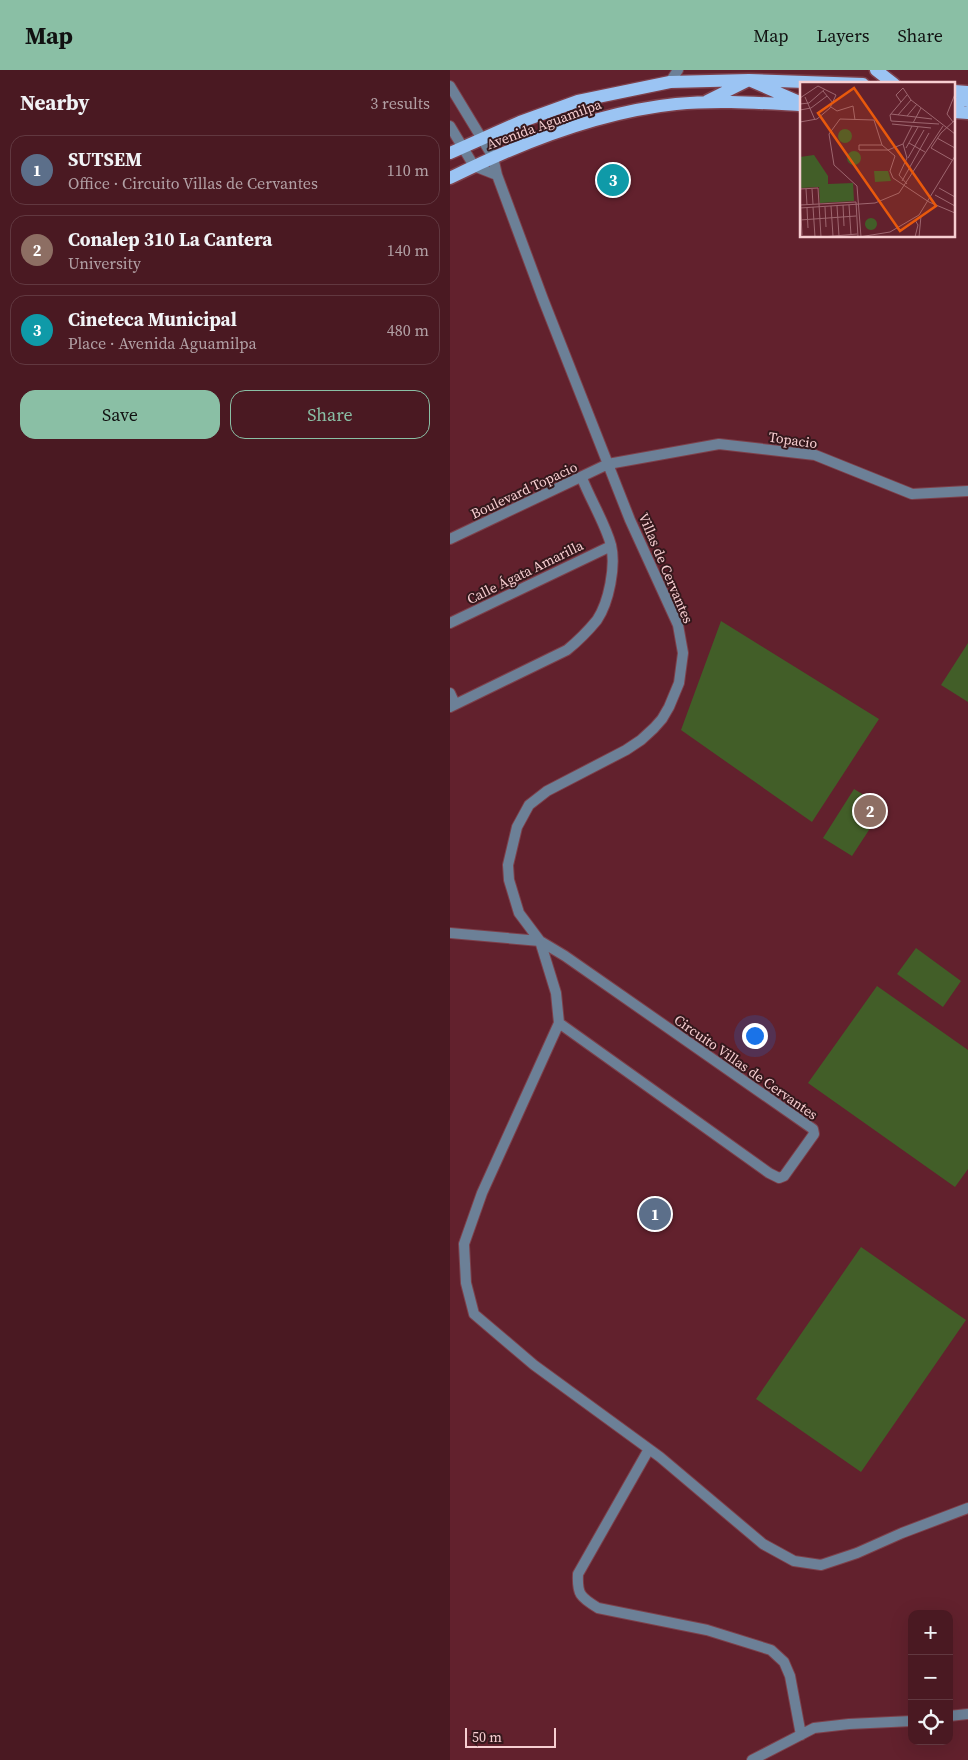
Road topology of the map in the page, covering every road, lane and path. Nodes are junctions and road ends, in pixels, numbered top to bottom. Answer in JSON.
{"nodes":[{"id":1,"x":678,"y":70,"type":"edge"},
{"id":2,"x":876,"y":70,"type":"edge"},
{"id":3,"x":749,"y":75,"type":"edge"},
{"id":4,"x":670,"y":82,"type":"junction"},
{"id":5,"x":838,"y":82,"type":"edge"},
{"id":6,"x":891,"y":82,"type":"edge"},
{"id":7,"x":450,"y":86,"type":"edge"},
{"id":8,"x":968,"y":101,"type":"edge"},
{"id":9,"x":702,"y":103,"type":"junction"},
{"id":10,"x":800,"y":103,"type":"edge"},
{"id":11,"x":800,"y":104,"type":"edge"},
{"id":12,"x":956,"y":104,"type":"edge"},
{"id":13,"x":450,"y":126,"type":"edge"},
{"id":14,"x":482,"y":138,"type":"junction"},
{"id":15,"x":463,"y":147,"type":"junction"},
{"id":16,"x":450,"y":153,"type":"edge"},
{"id":17,"x":493,"y":157,"type":"junction"},
{"id":18,"x":474,"y":166,"type":"junction"},
{"id":19,"x":497,"y":175,"type":"junction"},
{"id":20,"x":450,"y":178,"type":"edge"},
{"id":21,"x":608,"y":464,"type":"junction"},
{"id":22,"x":582,"y":478,"type":"junction"},
{"id":23,"x":968,"y":491,"type":"edge"},
{"id":24,"x":450,"y":539,"type":"edge"},
{"id":25,"x":611,"y":546,"type":"junction"},
{"id":26,"x":450,"y":622,"type":"edge"},
{"id":27,"x":450,"y":693,"type":"edge"},
{"id":28,"x":453,"y":705,"type":"edge"},
{"id":29,"x":450,"y":933,"type":"edge"},
{"id":30,"x":540,"y":941,"type":"junction"},
{"id":31,"x":559,"y":1023,"type":"junction"},
{"id":32,"x":649,"y":1449,"type":"junction"},
{"id":33,"x":968,"y":1508,"type":"edge"},
{"id":34,"x":968,"y":1714,"type":"edge"},
{"id":35,"x":953,"y":1716,"type":"edge"},
{"id":36,"x":908,"y":1720,"type":"edge"},
{"id":37,"x":801,"y":1735,"type":"junction"},
{"id":38,"x":752,"y":1760,"type":"edge"}],
"edges":[{"from":1,"to":4,"type":"street"},
{"from":2,"to":6,"type":"main road"},
{"from":3,"to":4,"type":"main road","name":"Avenida Aguamilpa"},
{"from":3,"to":5,"type":"main road","name":"Avenida Aguamilpa"},
{"from":3,"to":9,"type":"main road"},
{"from":3,"to":10,"type":"main road"},
{"from":4,"to":14,"type":"main road","name":"Avenida Aguamilpa"},
{"from":7,"to":14,"type":"street","name":"Villas de Cervantes"},
{"from":8,"to":12,"type":"main road"},
{"from":9,"to":11,"type":"main road","name":"Avenida Aguamilpa"},
{"from":9,"to":17,"type":"main road","name":"Avenida Aguamilpa"},
{"from":13,"to":15,"type":"street"},
{"from":14,"to":15,"type":"main road","name":"Avenida Aguamilpa"},
{"from":14,"to":17,"type":"street","name":"Villas de Cervantes"},
{"from":15,"to":16,"type":"main road","name":"Avenida Aguamilpa"},
{"from":15,"to":18,"type":"street"},
{"from":17,"to":18,"type":"main road","name":"Avenida Aguamilpa"},
{"from":17,"to":19,"type":"street","name":"Villas de Cervantes"},
{"from":18,"to":19,"type":"street"},
{"from":18,"to":20,"type":"main road","name":"Avenida Aguamilpa"},
{"from":19,"to":21,"type":"street","name":"Villas de Cervantes"},
{"from":21,"to":22,"type":"street","name":"Boulevard Topacio"},
{"from":21,"to":23,"type":"street","name":"Topacio"},
{"from":21,"to":30,"type":"street","name":"Villas de Cervantes"},
{"from":22,"to":24,"type":"street","name":"Boulevard Topacio"},
{"from":22,"to":25,"type":"street"},
{"from":25,"to":26,"type":"street","name":"Calle Ágata Amarilla"},
{"from":25,"to":28,"type":"street"},
{"from":27,"to":28,"type":"street"},
{"from":29,"to":30,"type":"street"},
{"from":30,"to":31,"type":"street","name":"Villas de Cervantes"},
{"from":30,"to":31,"type":"street","name":"Circuito Villas de Cervantes"},
{"from":31,"to":32,"type":"street"},
{"from":32,"to":33,"type":"street"},
{"from":32,"to":37,"type":"street"},
{"from":34,"to":35,"type":"street"},
{"from":36,"to":37,"type":"street"},
{"from":37,"to":38,"type":"street"}]}
